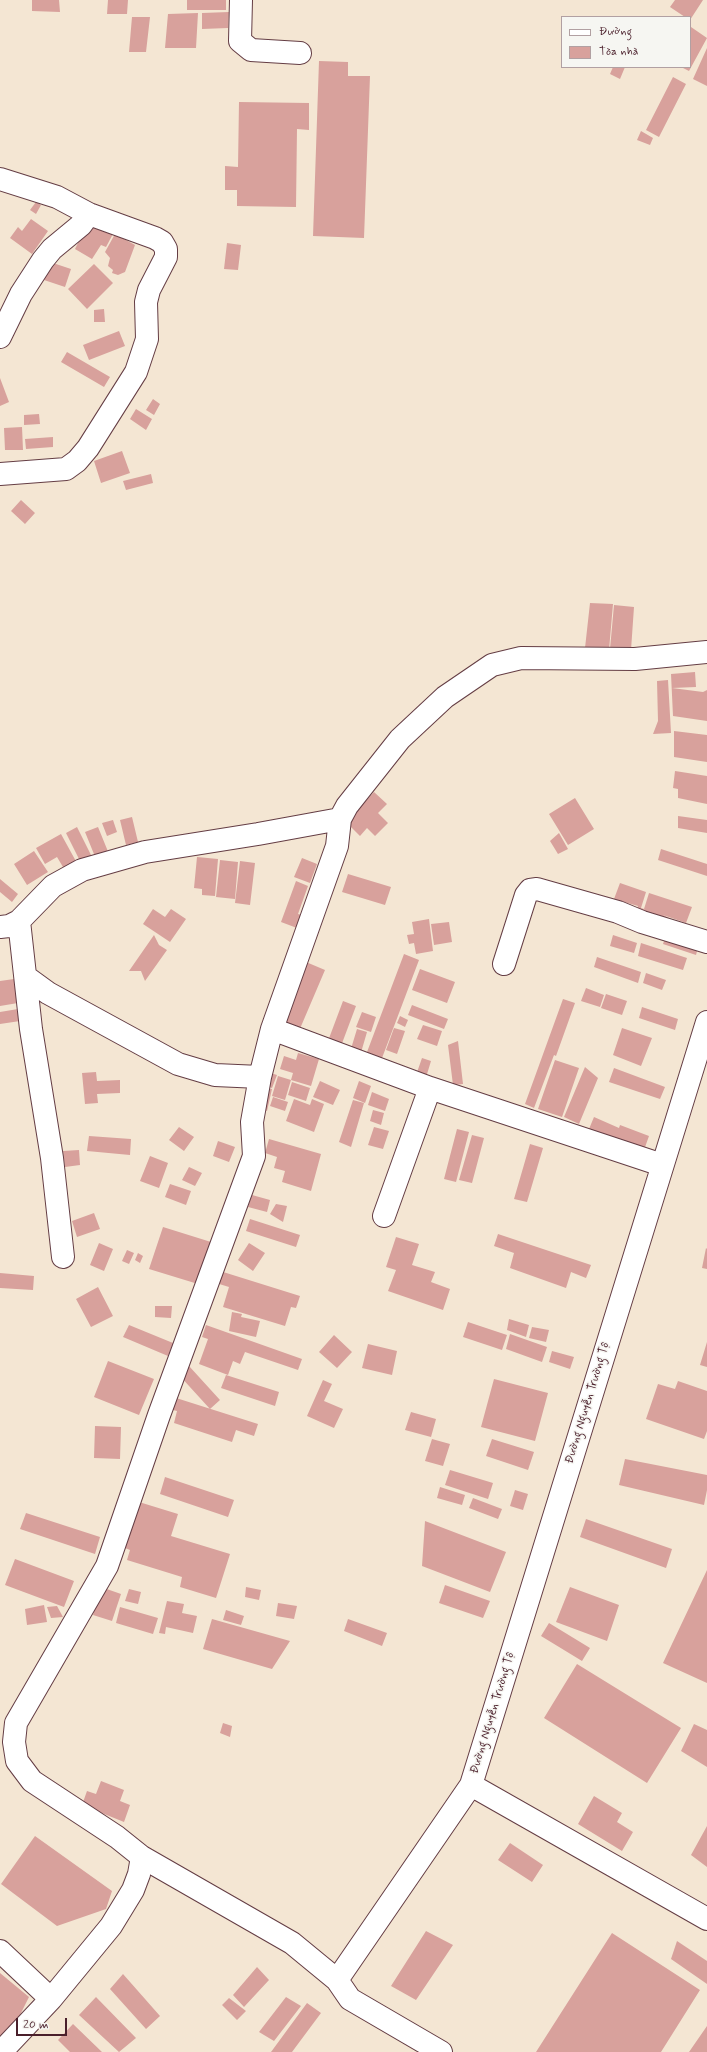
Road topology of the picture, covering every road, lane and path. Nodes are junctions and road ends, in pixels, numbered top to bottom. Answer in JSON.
{"nodes":[{"id":1,"x":241,"y":0,"type":"edge"},
{"id":2,"x":300,"y":53,"type":"dead end"},
{"id":3,"x":0,"y":179,"type":"edge"},
{"id":4,"x":89,"y":214,"type":"junction"},
{"id":5,"x":0,"y":337,"type":"edge"},
{"id":6,"x":0,"y":474,"type":"edge"},
{"id":7,"x":707,"y":652,"type":"edge"},
{"id":8,"x":340,"y":818,"type":"junction"},
{"id":9,"x":10,"y":924,"type":"edge"},
{"id":10,"x":707,"y":942,"type":"edge"},
{"id":11,"x":504,"y":964,"type":"dead end"},
{"id":12,"x":26,"y":977,"type":"junction"},
{"id":13,"x":707,"y":1022,"type":"edge"},
{"id":14,"x":272,"y":1029,"type":"junction"},
{"id":15,"x":260,"y":1077,"type":"junction"},
{"id":16,"x":430,"y":1088,"type":"junction"},
{"id":17,"x":662,"y":1165,"type":"junction"},
{"id":18,"x":384,"y":1216,"type":"dead end"},
{"id":19,"x":63,"y":1257,"type":"dead end"},
{"id":20,"x":471,"y":1784,"type":"junction"},
{"id":21,"x":142,"y":1857,"type":"junction"},
{"id":22,"x":707,"y":1919,"type":"edge"},
{"id":23,"x":0,"y":1951,"type":"edge"},
{"id":24,"x":337,"y":1980,"type":"junction"},
{"id":25,"x":51,"y":1999,"type":"junction"},
{"id":26,"x":1,"y":2052,"type":"edge"},
{"id":27,"x":441,"y":2052,"type":"edge"}],
"edges":[{"from":1,"to":2,"type":"street"},
{"from":3,"to":4,"type":"street"},
{"from":4,"to":5,"type":"street"},
{"from":4,"to":6,"type":"street"},
{"from":7,"to":8,"type":"street"},
{"from":8,"to":9,"type":"street"},
{"from":8,"to":14,"type":"street"},
{"from":9,"to":12,"type":"street"},
{"from":10,"to":11,"type":"street"},
{"from":12,"to":15,"type":"street"},
{"from":12,"to":19,"type":"street"},
{"from":13,"to":17,"type":"street","name":"Đường Nguyễn Trường Tộ"},
{"from":14,"to":15,"type":"street"},
{"from":14,"to":16,"type":"street"},
{"from":15,"to":21,"type":"street"},
{"from":16,"to":17,"type":"street"},
{"from":16,"to":18,"type":"street"},
{"from":17,"to":20,"type":"street","name":"Đường Nguyễn Trường Tộ"},
{"from":20,"to":22,"type":"street"},
{"from":20,"to":24,"type":"street","name":"Đường Nguyễn Trường Tộ"},
{"from":21,"to":24,"type":"street"},
{"from":21,"to":25,"type":"street"},
{"from":23,"to":25,"type":"street"},
{"from":24,"to":27,"type":"street"},
{"from":25,"to":26,"type":"street"}]}
